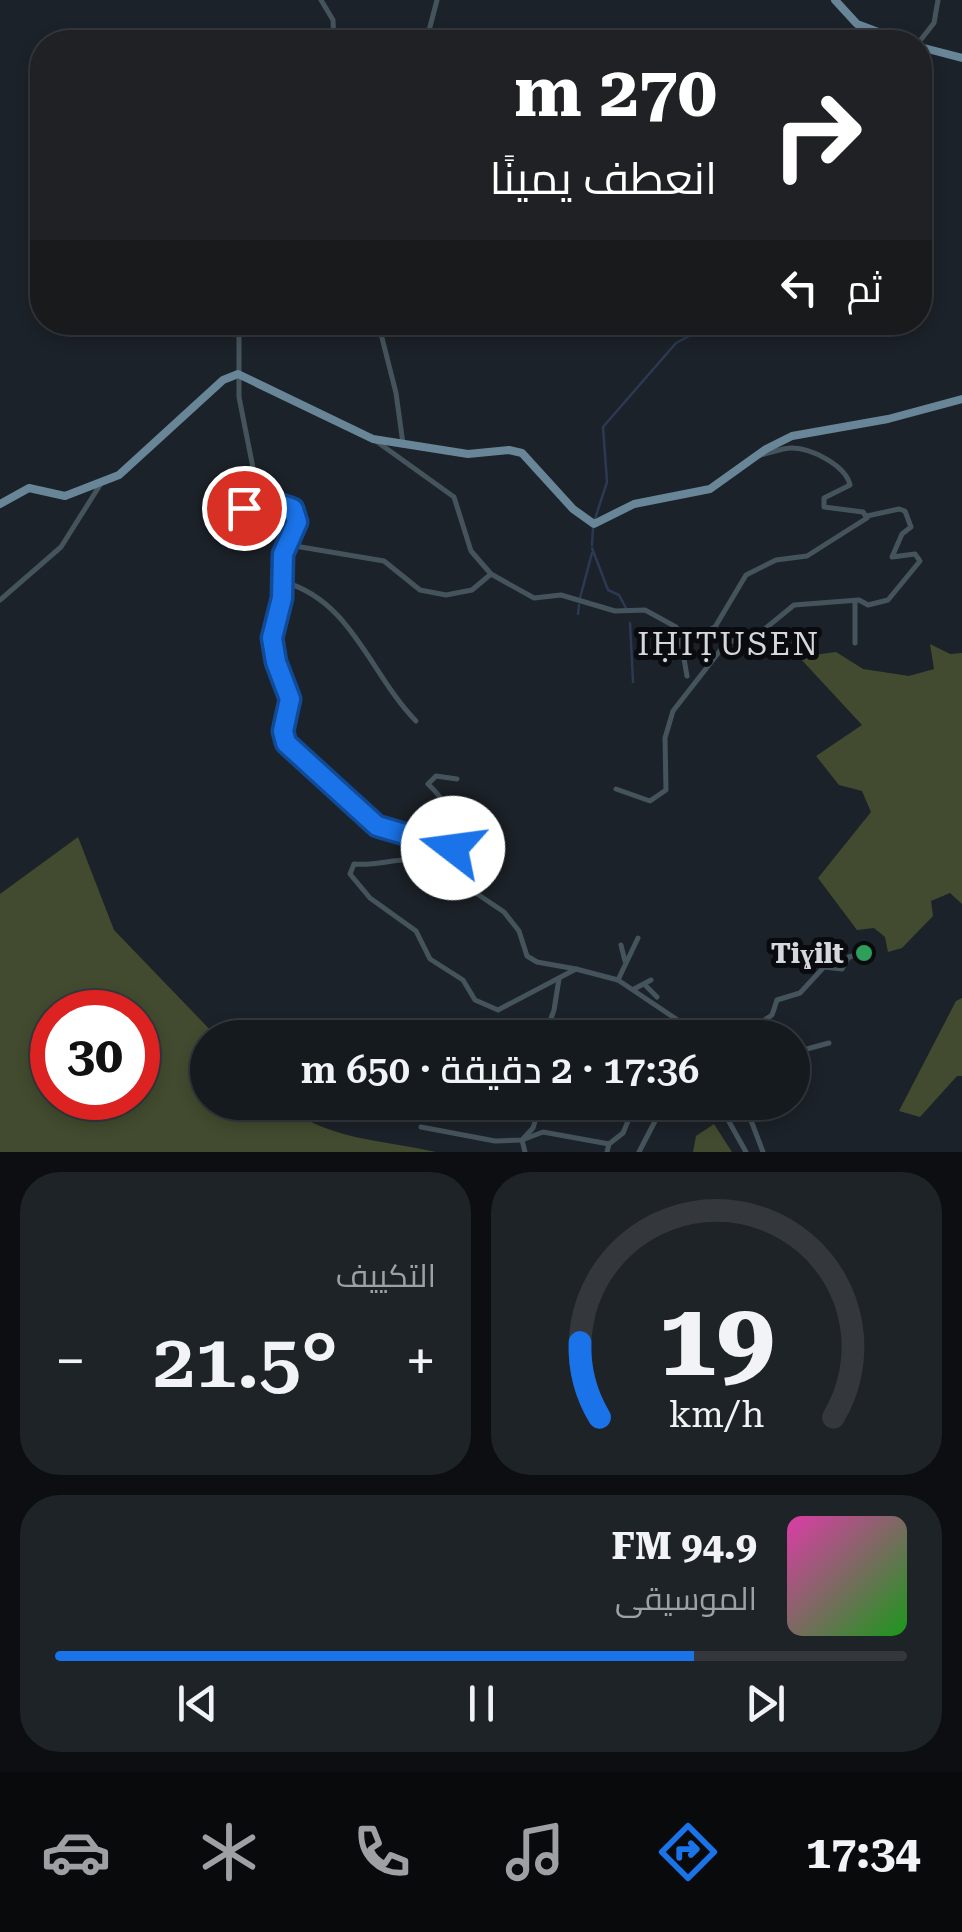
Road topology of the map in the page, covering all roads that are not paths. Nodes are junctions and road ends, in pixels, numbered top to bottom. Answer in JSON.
{"nodes":[{"id":1,"x":321,"y":0,"type":"edge"},
{"id":2,"x":436,"y":0,"type":"edge"},
{"id":3,"x":835,"y":0,"type":"edge"},
{"id":4,"x":938,"y":0,"type":"edge"},
{"id":5,"x":333,"y":30,"type":"edge"},
{"id":6,"x":429,"y":30,"type":"edge"},
{"id":7,"x":873,"y":30,"type":"edge"},
{"id":8,"x":930,"y":30,"type":"edge"},
{"id":9,"x":932,"y":49,"type":"edge"},
{"id":10,"x":962,"y":58,"type":"edge"},
{"id":11,"x":239,"y":335,"type":"edge"},
{"id":12,"x":381,"y":335,"type":"edge"},
{"id":13,"x":238,"y":374,"type":"junction"},
{"id":14,"x":962,"y":399,"type":"edge"},
{"id":15,"x":372,"y":439,"type":"junction"},
{"id":16,"x":403,"y":444,"type":"junction"},
{"id":17,"x":753,"y":458,"type":"junction"},
{"id":18,"x":101,"y":482,"type":"junction"},
{"id":19,"x":0,"y":504,"type":"edge"},
{"id":20,"x":867,"y":516,"type":"junction"},
{"id":21,"x":289,"y":544,"type":"junction"},
{"id":22,"x":491,"y":574,"type":"junction"},
{"id":23,"x":284,"y":582,"type":"junction"},
{"id":24,"x":0,"y":600,"type":"edge"},
{"id":25,"x":855,"y":602,"type":"junction"},
{"id":26,"x":716,"y":627,"type":"junction"},
{"id":27,"x":680,"y":636,"type":"junction"},
{"id":28,"x":726,"y":643,"type":"junction"},
{"id":29,"x":855,"y":643,"type":"dead end"},
{"id":30,"x":687,"y":676,"type":"dead end"},
{"id":31,"x":416,"y":721,"type":"dead end"},
{"id":32,"x":457,"y":779,"type":"dead end"},
{"id":33,"x":616,"y":789,"type":"dead end"},
{"id":34,"x":436,"y":860,"type":"junction"},
{"id":35,"x":428,"y":864,"type":"junction"},
{"id":36,"x":638,"y":938,"type":"dead end"},
{"id":37,"x":621,"y":945,"type":"dead end"},
{"id":38,"x":859,"y":954,"type":"dead end"},
{"id":39,"x":626,"y":964,"type":"junction"},
{"id":40,"x":576,"y":969,"type":"junction"},
{"id":41,"x":558,"y":978,"type":"junction"},
{"id":42,"x":618,"y":980,"type":"junction"},
{"id":43,"x":651,"y":980,"type":"dead end"},
{"id":44,"x":646,"y":986,"type":"junction"},
{"id":45,"x":634,"y":989,"type":"junction"},
{"id":46,"x":657,"y":996,"type":"dead end"},
{"id":47,"x":550,"y":1020,"type":"edge"},
{"id":48,"x":679,"y":1020,"type":"edge"},
{"id":49,"x":764,"y":1020,"type":"edge"},
{"id":50,"x":829,"y":1044,"type":"dead end"},
{"id":51,"x":810,"y":1049,"type":"edge"},
{"id":52,"x":535,"y":1120,"type":"edge"},
{"id":53,"x":628,"y":1120,"type":"edge"},
{"id":54,"x":656,"y":1120,"type":"edge"},
{"id":55,"x":728,"y":1120,"type":"edge"},
{"id":56,"x":751,"y":1120,"type":"edge"},
{"id":57,"x":420,"y":1127,"type":"dead end"},
{"id":58,"x":522,"y":1140,"type":"junction"},
{"id":59,"x":609,"y":1144,"type":"junction"},
{"id":60,"x":526,"y":1152,"type":"edge"},
{"id":61,"x":607,"y":1152,"type":"edge"},
{"id":62,"x":639,"y":1152,"type":"edge"},
{"id":63,"x":746,"y":1152,"type":"edge"},
{"id":64,"x":763,"y":1152,"type":"edge"}],
"edges":[{"from":1,"to":5,"type":"street"},
{"from":2,"to":6,"type":"street"},
{"from":3,"to":7,"type":"main road"},
{"from":4,"to":8,"type":"street"},
{"from":9,"to":10,"type":"main road"},
{"from":11,"to":13,"type":"street"},
{"from":12,"to":16,"type":"street"},
{"from":13,"to":15,"type":"main road"},
{"from":13,"to":18,"type":"main road"},
{"from":13,"to":21,"type":"street"},
{"from":14,"to":17,"type":"main road"},
{"from":15,"to":16,"type":"main road"},
{"from":15,"to":22,"type":"street"},
{"from":16,"to":17,"type":"main road"},
{"from":17,"to":20,"type":"street"},
{"from":18,"to":19,"type":"main road"},
{"from":18,"to":24,"type":"street"},
{"from":20,"to":25,"type":"street"},
{"from":20,"to":26,"type":"street"},
{"from":21,"to":22,"type":"street"},
{"from":21,"to":23,"type":"street"},
{"from":22,"to":27,"type":"street"},
{"from":23,"to":31,"type":"street"},
{"from":23,"to":34,"type":"street"},
{"from":25,"to":28,"type":"street"},
{"from":25,"to":29,"type":"street"},
{"from":26,"to":27,"type":"street"},
{"from":26,"to":28,"type":"street"},
{"from":27,"to":30,"type":"street"},
{"from":28,"to":33,"type":"street"},
{"from":32,"to":34,"type":"street"},
{"from":34,"to":35,"type":"street"},
{"from":35,"to":40,"type":"street"},
{"from":35,"to":41,"type":"street"},
{"from":36,"to":39,"type":"street"},
{"from":37,"to":39,"type":"street"},
{"from":38,"to":49,"type":"street"},
{"from":39,"to":42,"type":"street"},
{"from":40,"to":41,"type":"street"},
{"from":40,"to":42,"type":"street"},
{"from":41,"to":47,"type":"street"},
{"from":42,"to":45,"type":"street"},
{"from":43,"to":44,"type":"street"},
{"from":44,"to":45,"type":"street"},
{"from":44,"to":46,"type":"street"},
{"from":45,"to":48,"type":"street"},
{"from":50,"to":51,"type":"street"},
{"from":52,"to":58,"type":"street"},
{"from":53,"to":59,"type":"street"},
{"from":54,"to":62,"type":"street"},
{"from":55,"to":63,"type":"street"},
{"from":56,"to":64,"type":"street"},
{"from":57,"to":58,"type":"street"},
{"from":58,"to":59,"type":"street"},
{"from":58,"to":60,"type":"street"},
{"from":59,"to":61,"type":"street"}]}
